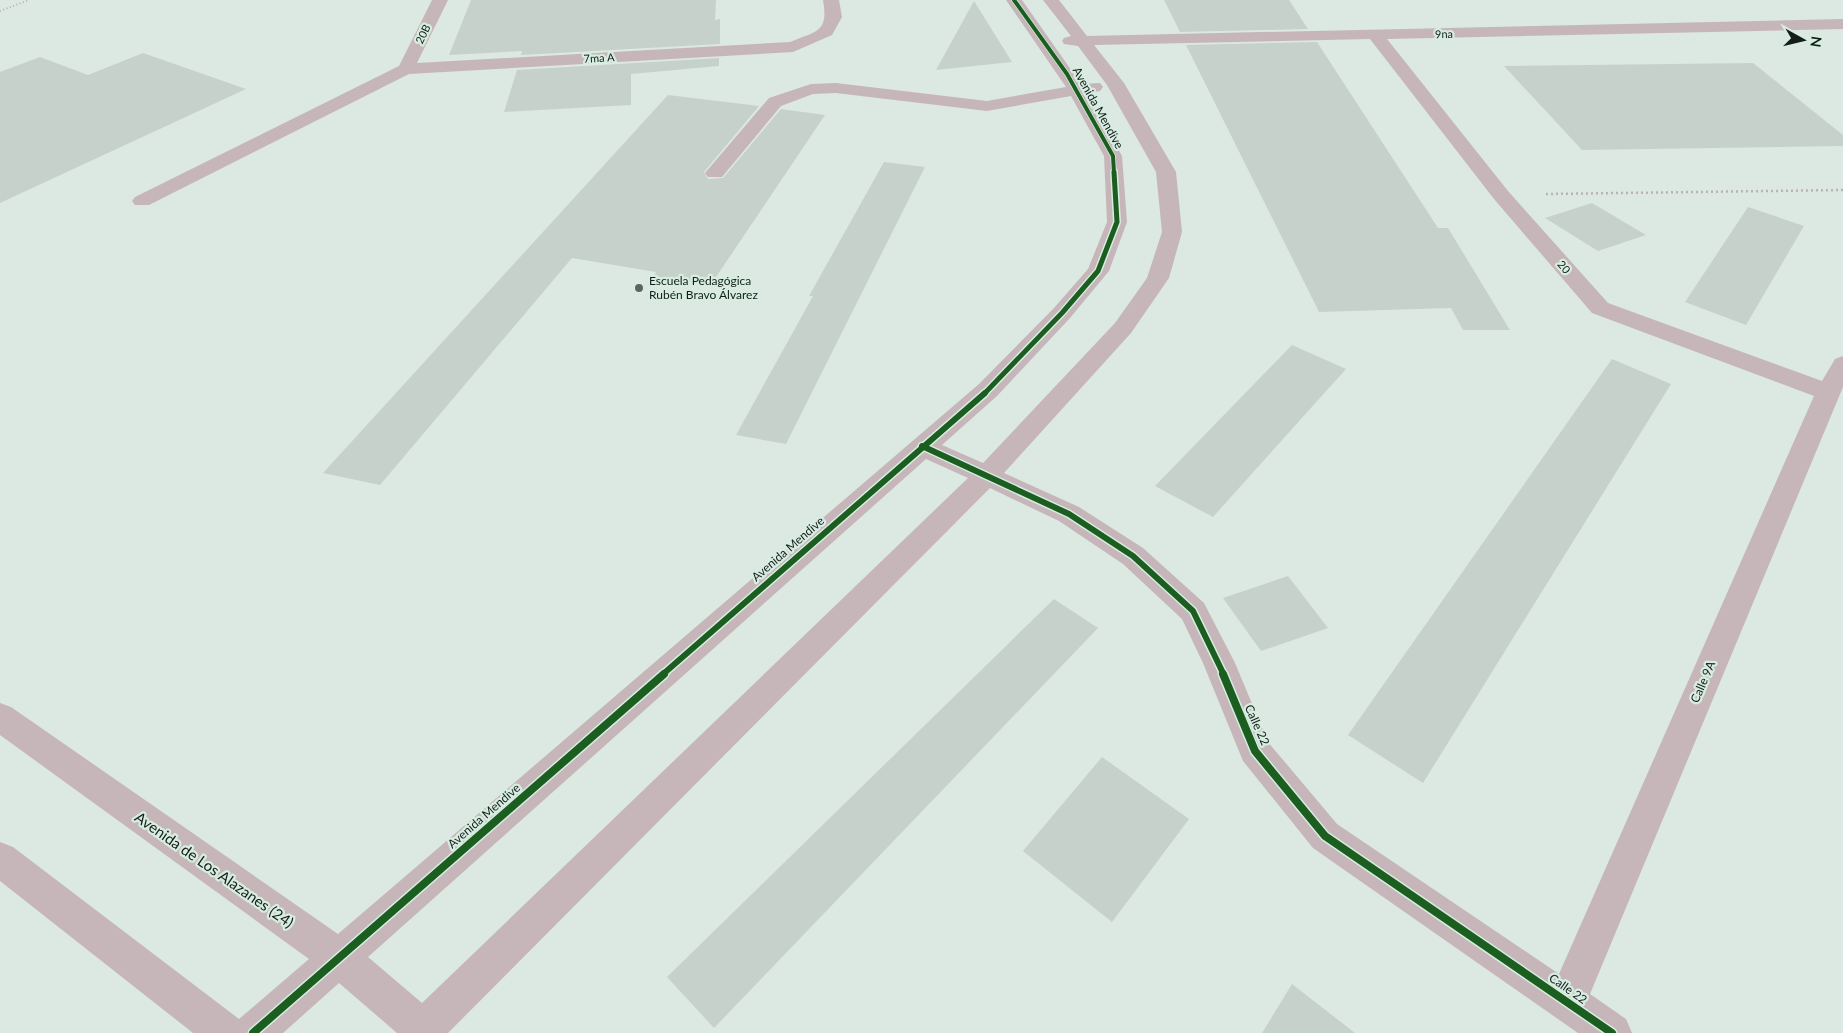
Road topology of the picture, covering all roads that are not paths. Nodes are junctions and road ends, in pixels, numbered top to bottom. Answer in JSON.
{"nodes":[{"id":1,"x":440,"y":0,"type":"edge"},
{"id":2,"x":831,"y":0,"type":"edge"},
{"id":3,"x":1014,"y":0,"type":"edge"},
{"id":4,"x":1051,"y":0,"type":"edge"},
{"id":5,"x":1843,"y":24,"type":"edge"},
{"id":6,"x":1376,"y":36,"type":"junction"},
{"id":7,"x":1082,"y":40,"type":"junction"},
{"id":8,"x":1044,"y":43,"type":"junction"},
{"id":9,"x":406,"y":68,"type":"junction"},
{"id":10,"x":1115,"y":83,"type":"junction"},
{"id":11,"x":1076,"y":90,"type":"junction"},
{"id":12,"x":715,"y":173,"type":"dead end"},
{"id":13,"x":142,"y":201,"type":"dead end"},
{"id":14,"x":1843,"y":364,"type":"edge"},
{"id":15,"x":1828,"y":392,"type":"junction"},
{"id":16,"x":922,"y":446,"type":"junction"},
{"id":17,"x":987,"y":475,"type":"junction"},
{"id":18,"x":0,"y":717,"type":"edge"},
{"id":19,"x":0,"y":859,"type":"edge"},
{"id":20,"x":339,"y":958,"type":"junction"},
{"id":21,"x":1566,"y":1002,"type":"junction"},
{"id":22,"x":424,"y":1032,"type":"edge"},
{"id":23,"x":225,"y":1033,"type":"edge"},
{"id":24,"x":253,"y":1033,"type":"edge"},
{"id":25,"x":1612,"y":1033,"type":"edge"}],
"edges":[{"from":1,"to":9,"type":"street","name":"20B"},
{"from":2,"to":9,"type":"street","name":"7ma A"},
{"from":3,"to":8,"type":"street","name":"Avenida Mendive"},
{"from":4,"to":7,"type":"street","name":"Avenida Mendive"},
{"from":5,"to":6,"type":"street","name":"9na"},
{"from":6,"to":7,"type":"street","name":"9na"},
{"from":6,"to":15,"type":"street","name":"20"},
{"from":7,"to":8,"type":"street","name":"9na"},
{"from":7,"to":10,"type":"street","name":"Avenida Mendive"},
{"from":8,"to":11,"type":"street","name":"Avenida Mendive"},
{"from":9,"to":13,"type":"street"},
{"from":10,"to":11,"type":"street"},
{"from":10,"to":17,"type":"street","name":"Avenida Mendive"},
{"from":11,"to":12,"type":"street"},
{"from":11,"to":16,"type":"street","name":"Avenida Mendive"},
{"from":14,"to":15,"type":"street","name":"Calle 9A"},
{"from":15,"to":21,"type":"street","name":"Calle 9A"},
{"from":16,"to":17,"type":"street","name":"Calle 22"},
{"from":16,"to":20,"type":"street","name":"Avenida Mendive"},
{"from":17,"to":21,"type":"street","name":"Calle 22"},
{"from":17,"to":22,"type":"street","name":"Avenida Mendive"},
{"from":18,"to":20,"type":"street","name":"Avenida de Los Alazanes (24)"},
{"from":19,"to":23,"type":"street"},
{"from":20,"to":22,"type":"street","name":"Avenida de Los Alazanes (24)"},
{"from":20,"to":24,"type":"street","name":"Avenida Mendive"},
{"from":21,"to":25,"type":"street","name":"Calle 22"}]}
